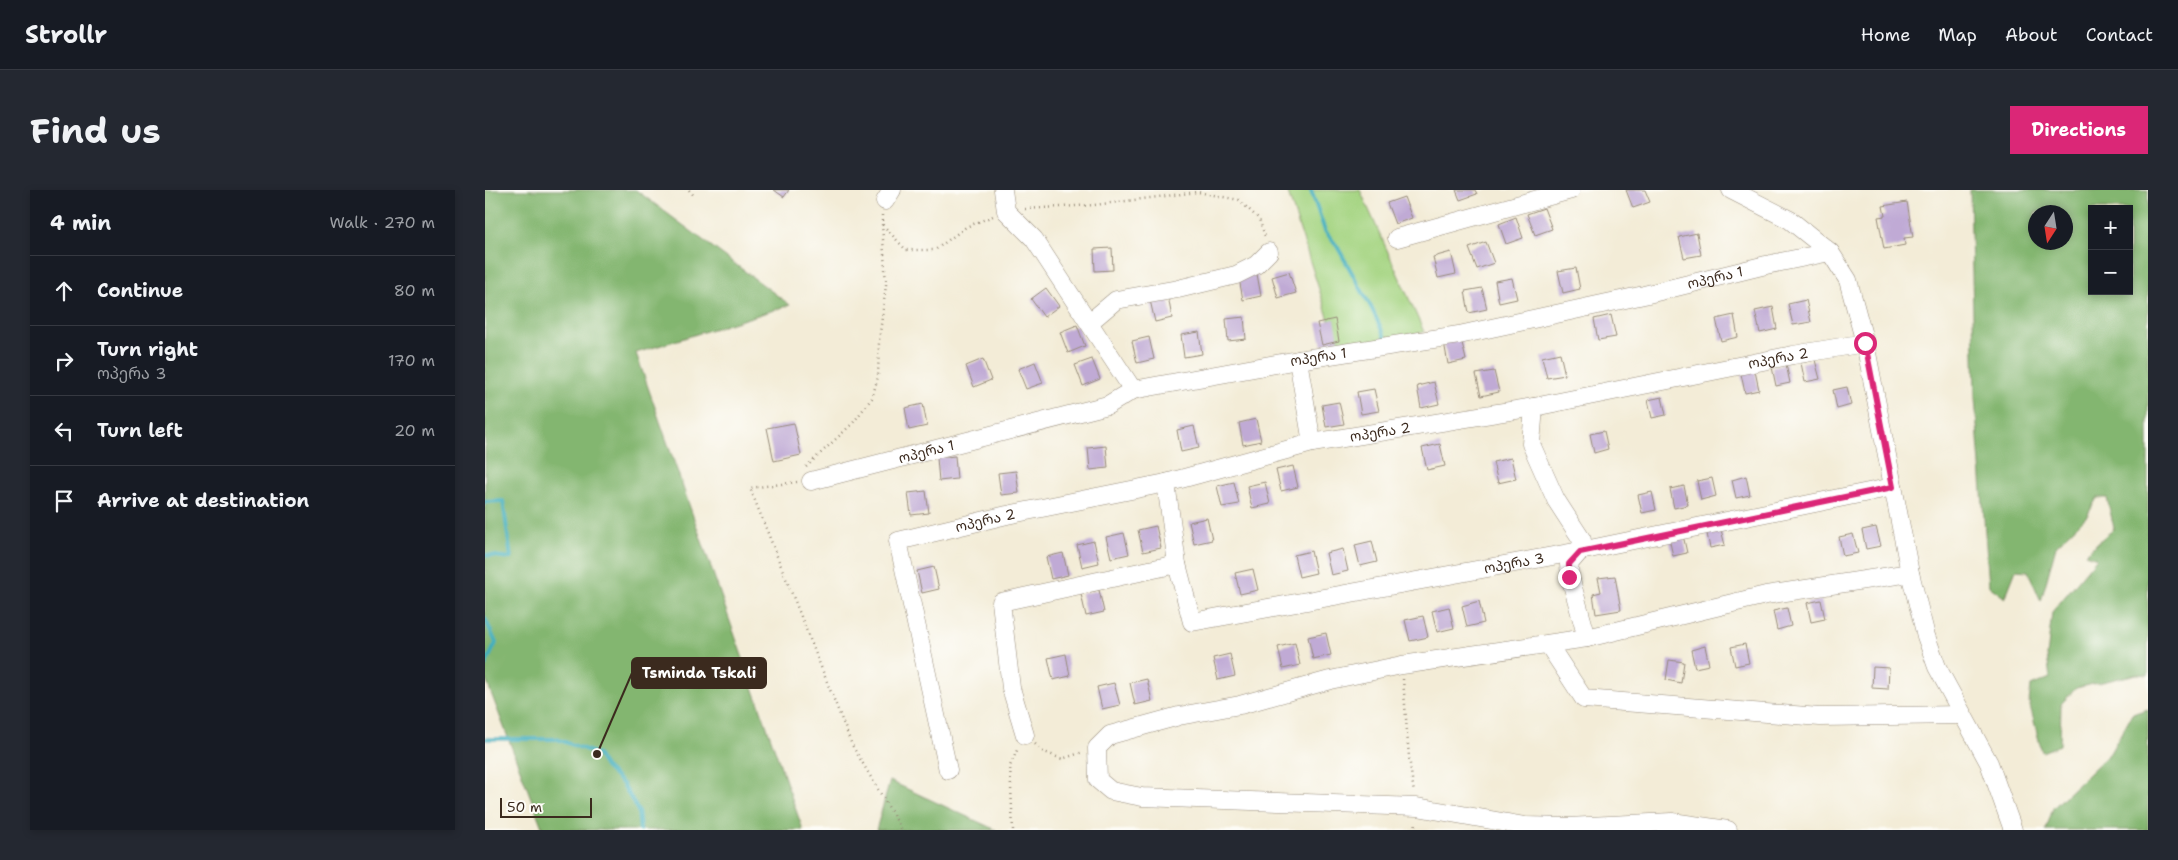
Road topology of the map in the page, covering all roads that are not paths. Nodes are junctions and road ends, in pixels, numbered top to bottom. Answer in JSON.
{"nodes":[{"id":1,"x":1003,"y":190,"type":"edge"},
{"id":2,"x":1571,"y":190,"type":"edge"},
{"id":3,"x":1731,"y":190,"type":"edge"},
{"id":4,"x":1397,"y":238,"type":"dead end"},
{"id":5,"x":1269,"y":252,"type":"road end"},
{"id":6,"x":1830,"y":252,"type":"junction"},
{"id":7,"x":1090,"y":322,"type":"junction"},
{"id":8,"x":1865,"y":343,"type":"junction"},
{"id":9,"x":1297,"y":360,"type":"junction"},
{"id":10,"x":1133,"y":390,"type":"junction"},
{"id":11,"x":1534,"y":407,"type":"junction"},
{"id":12,"x":1312,"y":443,"type":"junction"},
{"id":13,"x":811,"y":480,"type":"road end"},
{"id":14,"x":1166,"y":483,"type":"junction"},
{"id":15,"x":1893,"y":487,"type":"junction"},
{"id":16,"x":1580,"y":552,"type":"junction"},
{"id":17,"x":1177,"y":564,"type":"junction"},
{"id":18,"x":1910,"y":573,"type":"junction"},
{"id":19,"x":1587,"y":638,"type":"junction"},
{"id":20,"x":1547,"y":644,"type":"junction"},
{"id":21,"x":1963,"y":715,"type":"junction"},
{"id":22,"x":1025,"y":735,"type":"road end"},
{"id":23,"x":948,"y":770,"type":"dead end"},
{"id":24,"x":1728,"y":830,"type":"edge"},
{"id":25,"x":2013,"y":830,"type":"edge"}],
"edges":[{"from":1,"to":7,"type":"street"},
{"from":2,"to":4,"type":"street"},
{"from":3,"to":6,"type":"street"},
{"from":5,"to":7,"type":"street"},
{"from":6,"to":8,"type":"street"},
{"from":6,"to":9,"type":"street","name":"ოპერა 1"},
{"from":7,"to":10,"type":"street"},
{"from":8,"to":11,"type":"street","name":"ოპერა 2"},
{"from":8,"to":15,"type":"street"},
{"from":9,"to":10,"type":"street","name":"ოპერა 1"},
{"from":9,"to":12,"type":"street"},
{"from":10,"to":13,"type":"street","name":"ოპერა 1"},
{"from":11,"to":12,"type":"street","name":"ოპერა 2"},
{"from":11,"to":16,"type":"street"},
{"from":12,"to":14,"type":"street","name":"ოპერა 2"},
{"from":14,"to":17,"type":"street"},
{"from":14,"to":23,"type":"street","name":"ოპერა 2"},
{"from":15,"to":16,"type":"street","name":"ოპერა 3"},
{"from":15,"to":18,"type":"street"},
{"from":16,"to":17,"type":"street","name":"ოპერა 3"},
{"from":16,"to":19,"type":"street"},
{"from":17,"to":22,"type":"street"},
{"from":18,"to":19,"type":"street"},
{"from":18,"to":21,"type":"street"},
{"from":19,"to":20,"type":"street"},
{"from":20,"to":21,"type":"street"},
{"from":20,"to":24,"type":"street"},
{"from":21,"to":25,"type":"street"}]}
